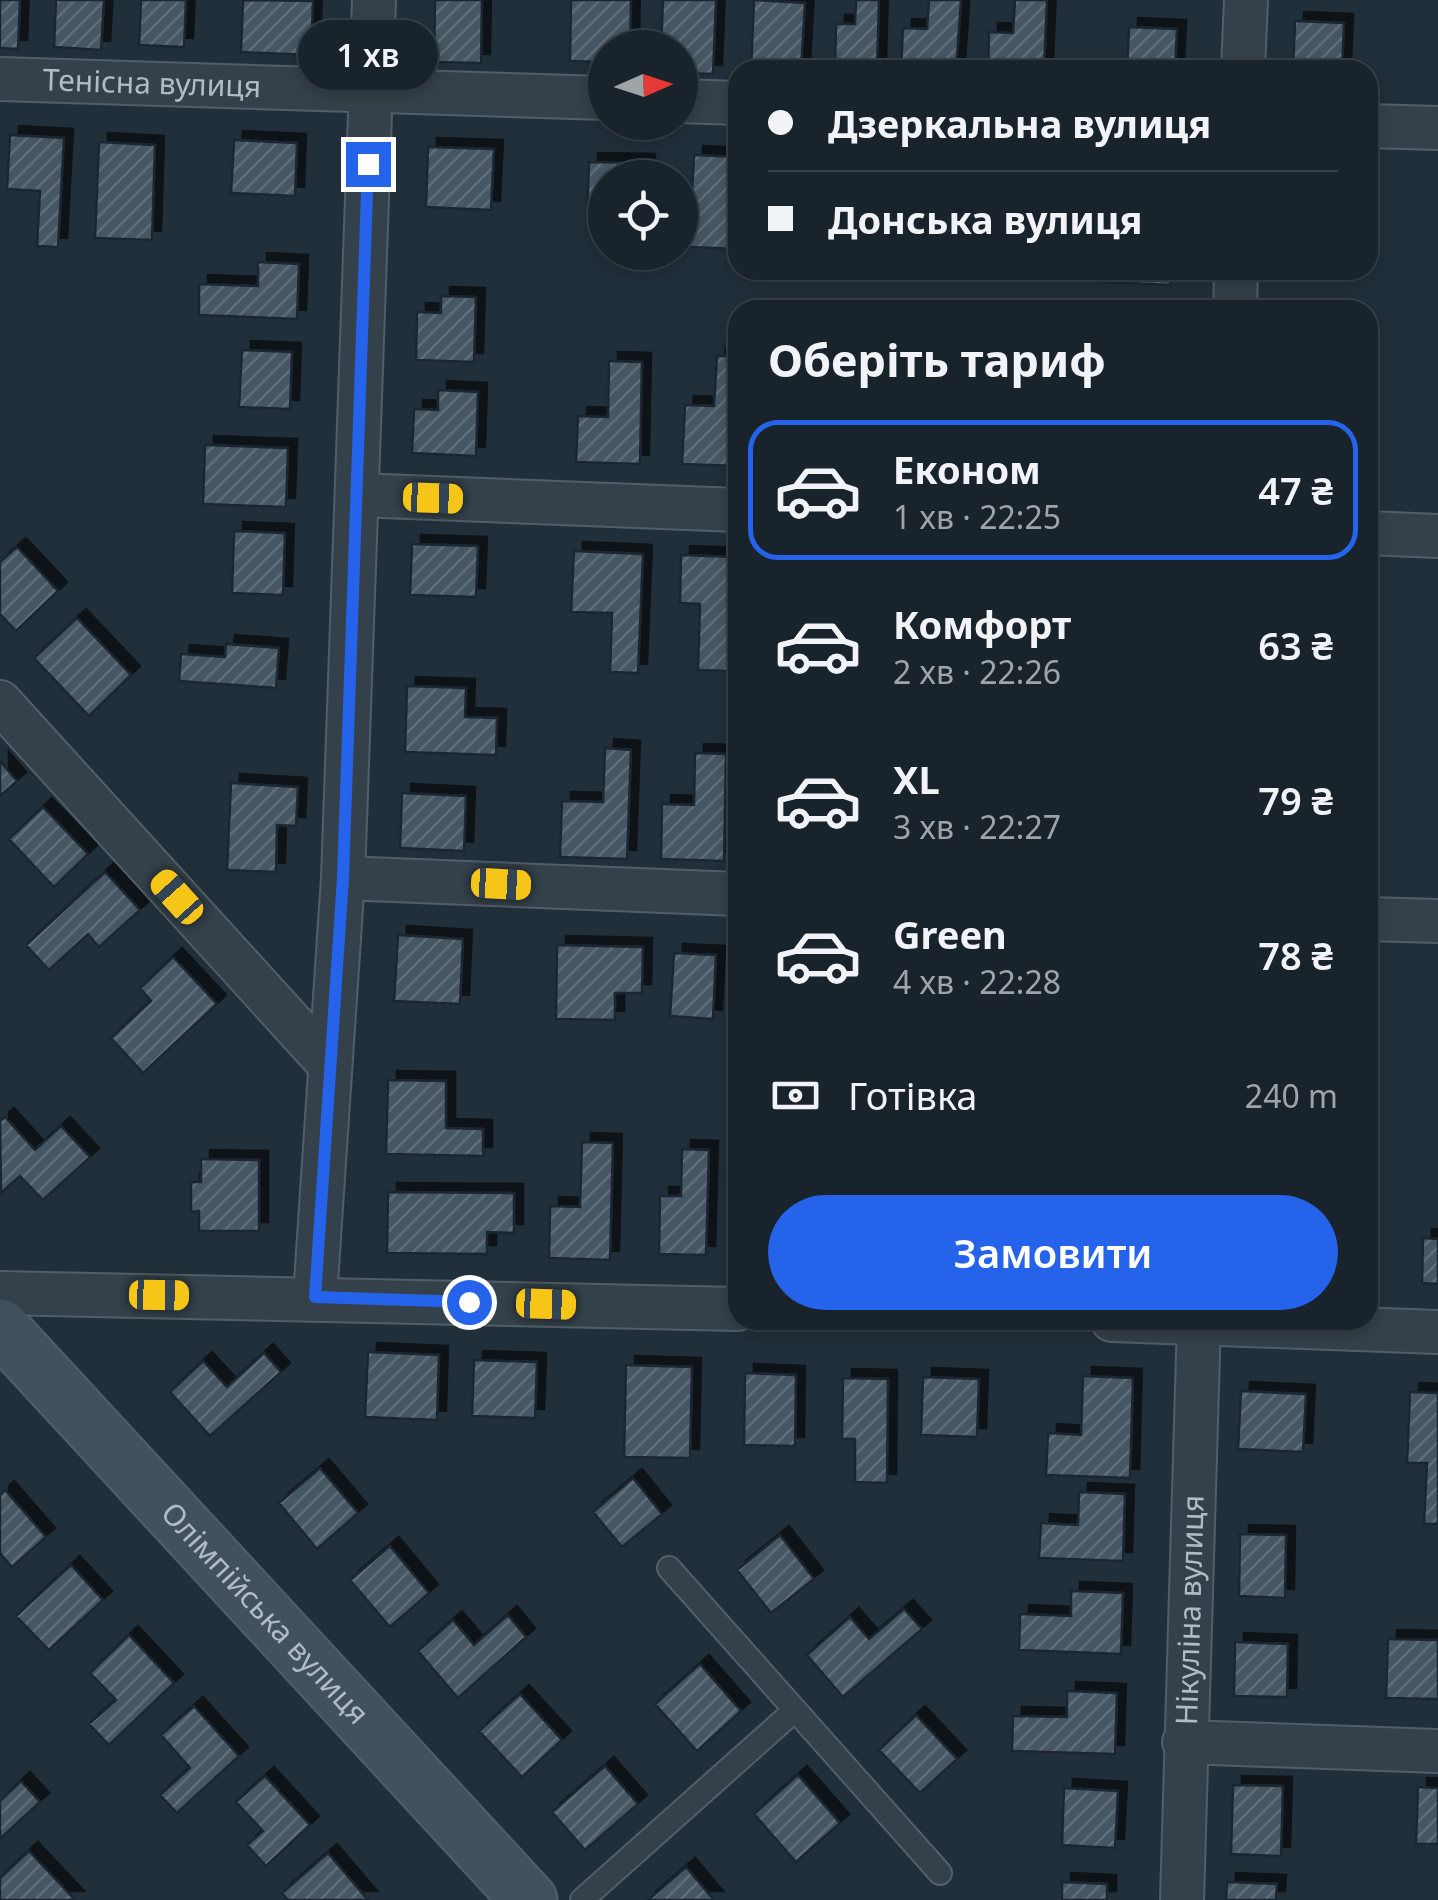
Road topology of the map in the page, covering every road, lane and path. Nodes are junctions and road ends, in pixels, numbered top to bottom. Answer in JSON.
{"nodes":[{"id":1,"x":374,"y":0,"type":"edge"},
{"id":2,"x":1246,"y":0,"type":"edge"},
{"id":3,"x":1244,"y":60,"type":"edge"},
{"id":4,"x":0,"y":79,"type":"edge"},
{"id":5,"x":370,"y":90,"type":"junction"},
{"id":6,"x":588,"y":97,"type":"edge"},
{"id":7,"x":698,"y":102,"type":"edge"},
{"id":8,"x":728,"y":103,"type":"edge"},
{"id":9,"x":1378,"y":126,"type":"edge"},
{"id":10,"x":1438,"y":128,"type":"edge"},
{"id":11,"x":357,"y":495,"type":"junction"},
{"id":12,"x":728,"y":510,"type":"edge"},
{"id":13,"x":1378,"y":533,"type":"edge"},
{"id":14,"x":1438,"y":536,"type":"edge"},
{"id":15,"x":0,"y":702,"type":"edge"},
{"id":16,"x":343,"y":878,"type":"junction"},
{"id":17,"x":728,"y":894,"type":"edge"},
{"id":18,"x":1378,"y":919,"type":"edge"},
{"id":19,"x":1438,"y":922,"type":"edge"},
{"id":20,"x":329,"y":1064,"type":"junction"},
{"id":21,"x":0,"y":1292,"type":"edge"},
{"id":22,"x":315,"y":1297,"type":"junction"},
{"id":23,"x":728,"y":1309,"type":"edge"},
{"id":24,"x":0,"y":1327,"type":"edge"},
{"id":25,"x":1378,"y":1329,"type":"edge"},
{"id":26,"x":1199,"y":1330,"type":"edge"},
{"id":27,"x":1438,"y":1332,"type":"edge"},
{"id":28,"x":669,"y":1568,"type":"dead end"},
{"id":29,"x":795,"y":1710,"type":"junction"},
{"id":30,"x":1184,"y":1742,"type":"junction"},
{"id":31,"x":1438,"y":1751,"type":"edge"},
{"id":32,"x":940,"y":1873,"type":"dead end"},
{"id":33,"x":528,"y":1900,"type":"edge"},
{"id":34,"x":582,"y":1900,"type":"edge"},
{"id":35,"x":1182,"y":1900,"type":"edge"}],
"edges":[{"from":1,"to":5,"type":"street"},
{"from":2,"to":3,"type":"street"},
{"from":4,"to":5,"type":"street","name":"Тенісна вулиця"},
{"from":5,"to":6,"type":"street","name":"Тенісна вулиця"},
{"from":5,"to":11,"type":"street"},
{"from":7,"to":8,"type":"street"},
{"from":9,"to":10,"type":"street"},
{"from":11,"to":12,"type":"street"},
{"from":11,"to":16,"type":"street"},
{"from":13,"to":14,"type":"street"},
{"from":15,"to":20,"type":"street"},
{"from":16,"to":17,"type":"street"},
{"from":16,"to":20,"type":"street"},
{"from":18,"to":19,"type":"street"},
{"from":20,"to":22,"type":"street"},
{"from":21,"to":22,"type":"street"},
{"from":22,"to":23,"type":"street"},
{"from":24,"to":33,"type":"main road","name":"Олімпійська вулиця"},
{"from":25,"to":27,"type":"street"},
{"from":26,"to":30,"type":"street","name":"Нікуліна вулиця"},
{"from":28,"to":29,"type":"lane"},
{"from":29,"to":32,"type":"lane"},
{"from":29,"to":34,"type":"lane"},
{"from":30,"to":31,"type":"street"},
{"from":30,"to":35,"type":"street","name":"Нікуліна вулиця"}]}
